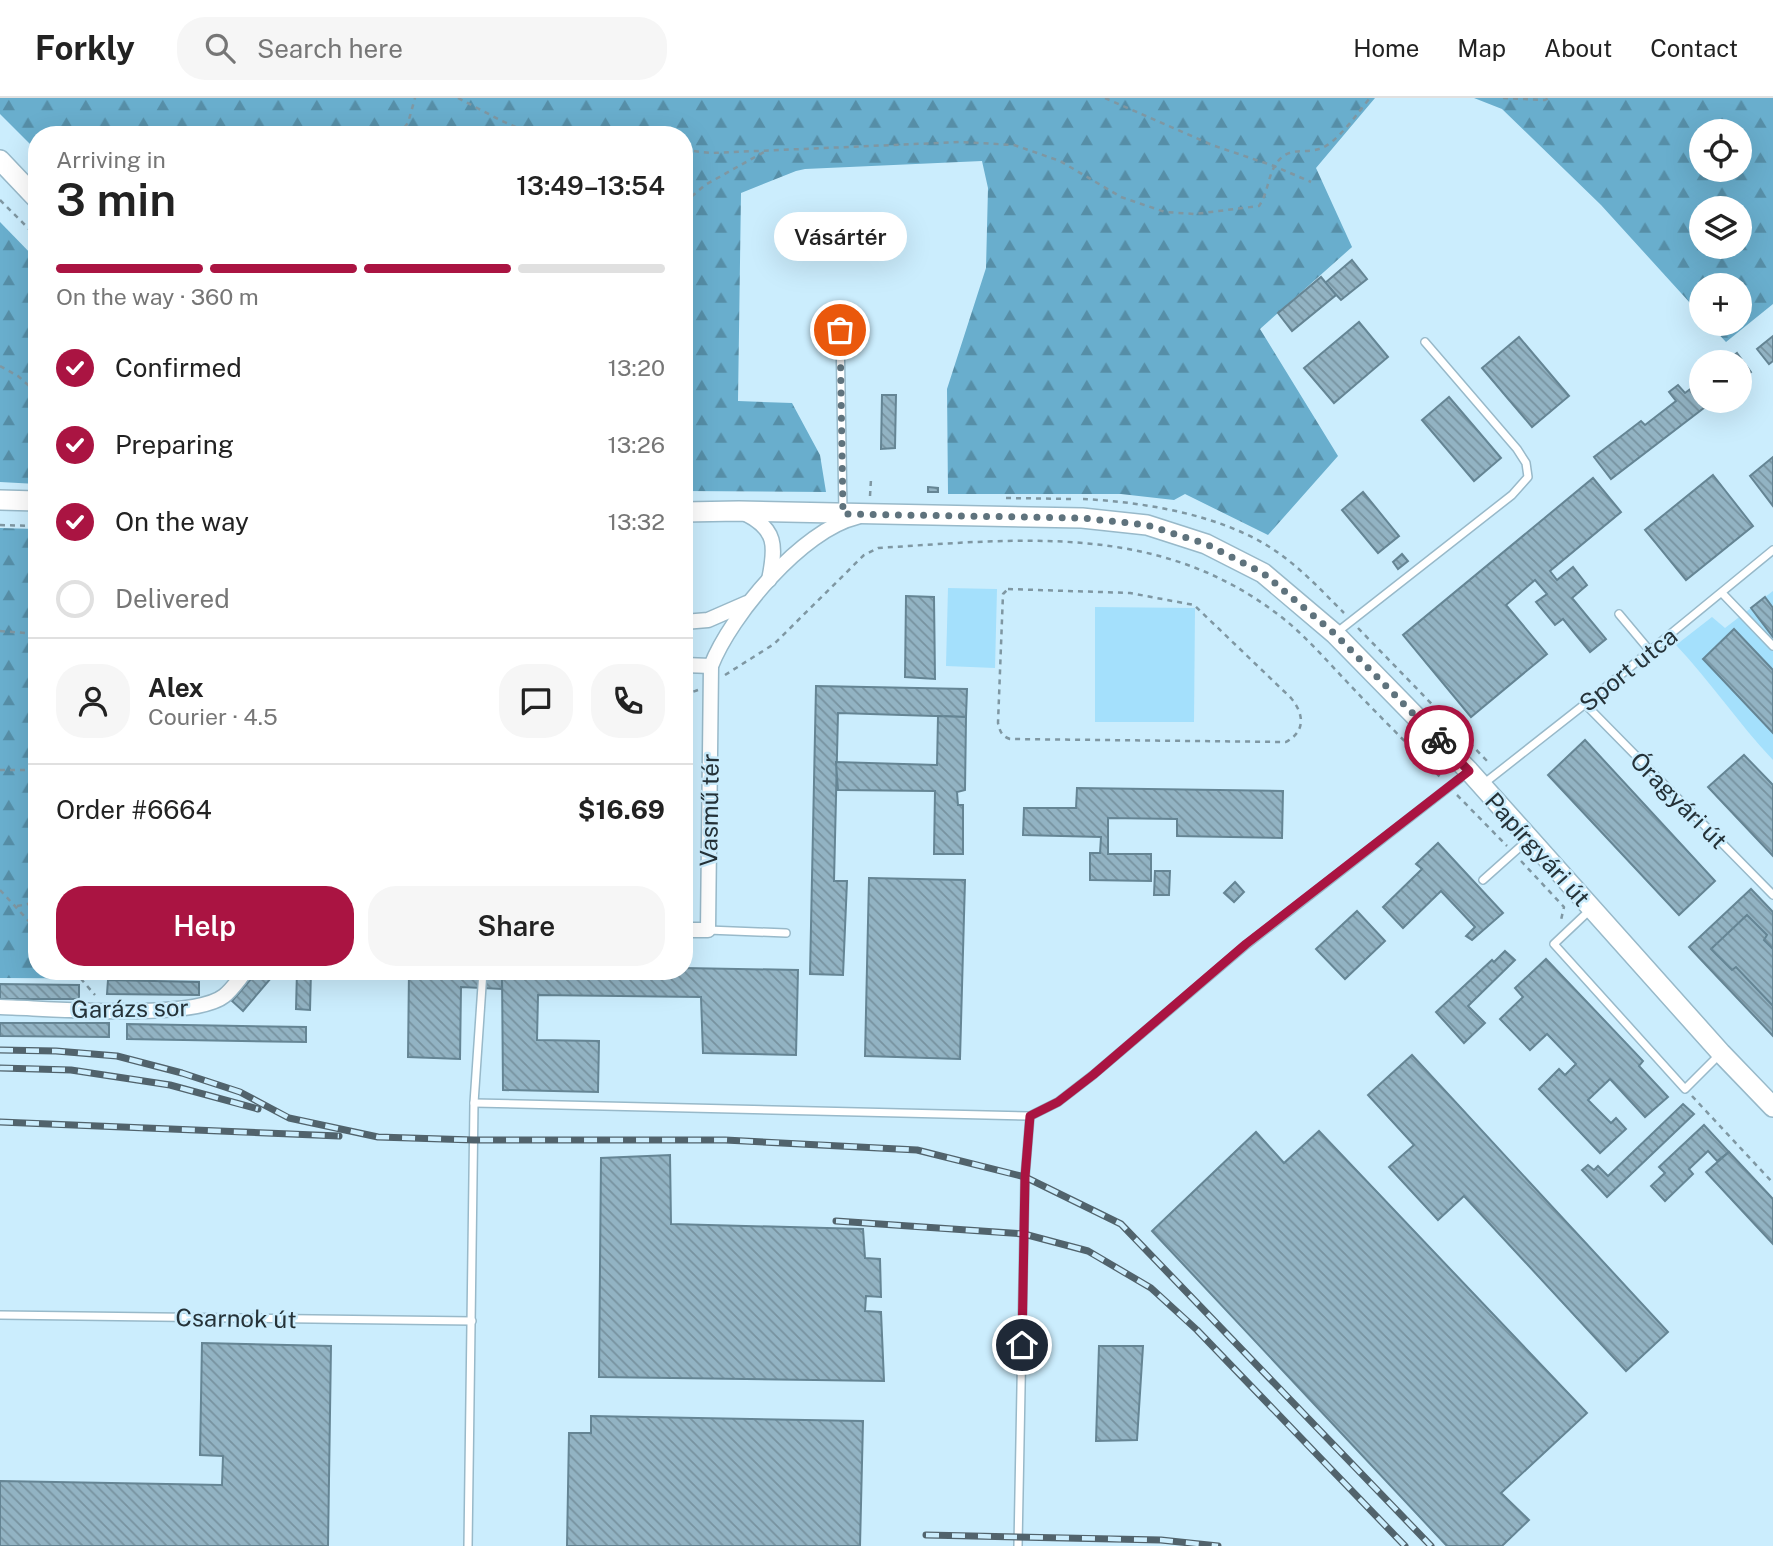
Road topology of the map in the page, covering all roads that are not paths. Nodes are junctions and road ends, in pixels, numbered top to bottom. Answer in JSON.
{"nodes":[{"id":1,"x":0,"y":160,"type":"edge"},
{"id":2,"x":28,"y":190,"type":"edge"},
{"id":3,"x":840,"y":330,"type":"dead end"},
{"id":4,"x":1425,"y":342,"type":"dead end"},
{"id":5,"x":0,"y":500,"type":"edge"},
{"id":6,"x":28,"y":501,"type":"edge"},
{"id":7,"x":739,"y":510,"type":"junction"},
{"id":8,"x":693,"y":512,"type":"edge"},
{"id":9,"x":872,"y":513,"type":"junction"},
{"id":10,"x":843,"y":514,"type":"junction"},
{"id":11,"x":1773,"y":550,"type":"edge"},
{"id":12,"x":769,"y":581,"type":"junction"},
{"id":13,"x":1721,"y":593,"type":"junction"},
{"id":14,"x":752,"y":601,"type":"junction"},
{"id":15,"x":1619,"y":614,"type":"dead end"},
{"id":16,"x":693,"y":621,"type":"edge"},
{"id":17,"x":1335,"y":634,"type":"junction"},
{"id":18,"x":1773,"y":646,"type":"edge"},
{"id":19,"x":1650,"y":651,"type":"junction"},
{"id":20,"x":693,"y":666,"type":"edge"},
{"id":21,"x":711,"y":666,"type":"junction"},
{"id":22,"x":1585,"y":704,"type":"junction"},
{"id":23,"x":1475,"y":778,"type":"junction"},
{"id":24,"x":1529,"y":839,"type":"junction"},
{"id":25,"x":1483,"y":880,"type":"dead end"},
{"id":26,"x":1773,"y":895,"type":"edge"},
{"id":27,"x":1591,"y":909,"type":"junction"},
{"id":28,"x":693,"y":930,"type":"edge"},
{"id":29,"x":708,"y":930,"type":"junction"},
{"id":30,"x":786,"y":933,"type":"dead end"},
{"id":31,"x":238,"y":980,"type":"edge"},
{"id":32,"x":482,"y":980,"type":"edge"},
{"id":33,"x":0,"y":1007,"type":"edge"},
{"id":34,"x":1721,"y":1053,"type":"junction"},
{"id":35,"x":474,"y":1103,"type":"junction"},
{"id":36,"x":1773,"y":1107,"type":"edge"},
{"id":37,"x":1030,"y":1116,"type":"junction"},
{"id":38,"x":0,"y":1315,"type":"edge"},
{"id":39,"x":472,"y":1321,"type":"junction"},
{"id":40,"x":468,"y":1546,"type":"edge"},
{"id":41,"x":1018,"y":1546,"type":"edge"}],
"edges":[{"from":1,"to":2,"type":"street"},
{"from":3,"to":10,"type":"lane"},
{"from":4,"to":17,"type":"lane"},
{"from":5,"to":6,"type":"street"},
{"from":7,"to":8,"type":"street","name":"Papírgyári út"},
{"from":7,"to":10,"type":"street","name":"Papírgyári út"},
{"from":7,"to":12,"type":"street"},
{"from":9,"to":10,"type":"street","name":"Papírgyári út"},
{"from":9,"to":12,"type":"street","name":"Vasmű tér"},
{"from":9,"to":17,"type":"street","name":"Papírgyári út"},
{"from":11,"to":13,"type":"lane","name":"Sport utca"},
{"from":12,"to":14,"type":"street","name":"Vasmű tér"},
{"from":13,"to":18,"type":"lane"},
{"from":13,"to":19,"type":"lane","name":"Sport utca"},
{"from":14,"to":16,"type":"street"},
{"from":14,"to":21,"type":"street","name":"Vasmű tér"},
{"from":15,"to":19,"type":"lane"},
{"from":17,"to":23,"type":"street","name":"Papírgyári út"},
{"from":19,"to":22,"type":"lane","name":"Sport utca"},
{"from":20,"to":21,"type":"street"},
{"from":21,"to":29,"type":"street","name":"Vasmű tér"},
{"from":22,"to":23,"type":"lane","name":"Sport utca"},
{"from":22,"to":26,"type":"lane","name":"Óragyári út"},
{"from":23,"to":24,"type":"street","name":"Papírgyári út"},
{"from":23,"to":37,"type":"lane","name":"Sport utca"},
{"from":24,"to":25,"type":"lane"},
{"from":24,"to":27,"type":"street","name":"Papírgyári út"},
{"from":27,"to":34,"type":"street","name":"Papírgyári út"},
{"from":27,"to":34,"type":"lane"},
{"from":28,"to":29,"type":"street"},
{"from":29,"to":30,"type":"lane"},
{"from":31,"to":33,"type":"street","name":"Garázs sor"},
{"from":32,"to":35,"type":"lane"},
{"from":34,"to":36,"type":"street","name":"Papírgyári út"},
{"from":35,"to":37,"type":"lane"},
{"from":35,"to":39,"type":"lane"},
{"from":37,"to":41,"type":"lane"},
{"from":38,"to":39,"type":"lane","name":"Csarnok út"},
{"from":39,"to":40,"type":"lane"}]}
